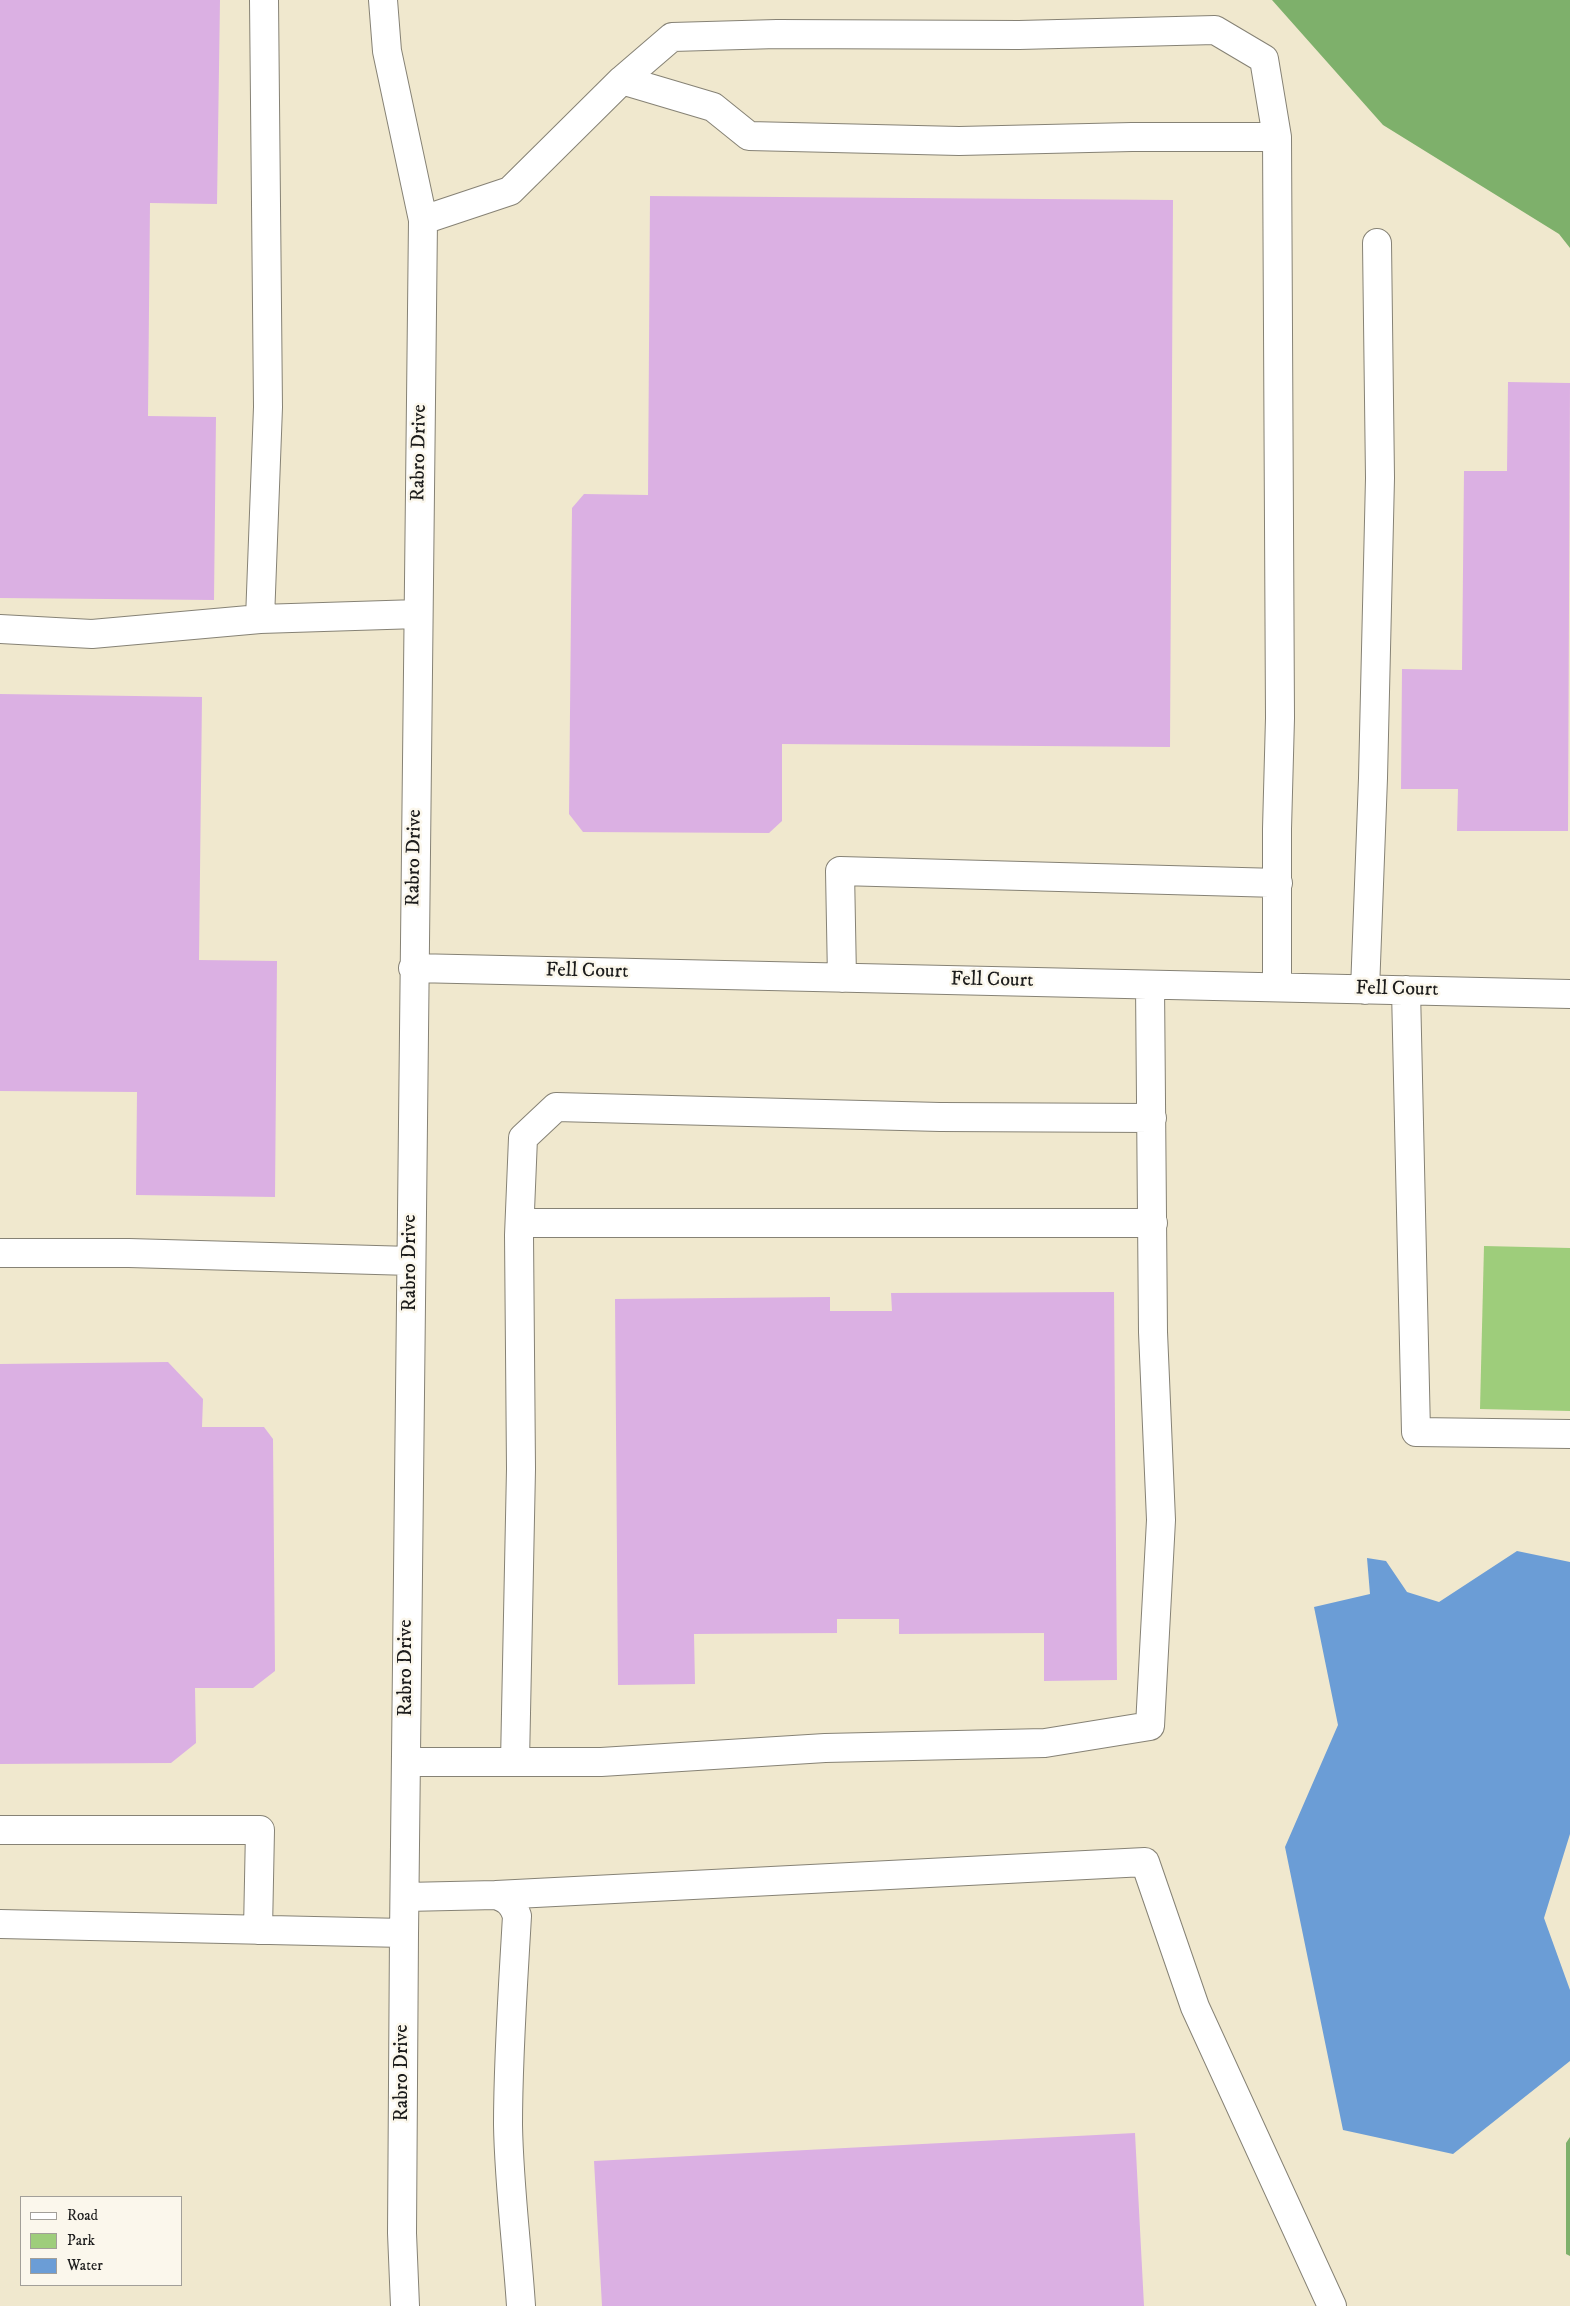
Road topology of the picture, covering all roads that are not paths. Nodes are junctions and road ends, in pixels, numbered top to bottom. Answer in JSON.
{"nodes":[{"id":1,"x":264,"y":0,"type":"edge"},
{"id":2,"x":383,"y":0,"type":"edge"},
{"id":3,"x":622,"y":80,"type":"junction"},
{"id":4,"x":1277,"y":137,"type":"junction"},
{"id":5,"x":423,"y":220,"type":"junction"},
{"id":6,"x":1377,"y":243,"type":"dead end"},
{"id":7,"x":418,"y":614,"type":"junction"},
{"id":8,"x":260,"y":619,"type":"junction"},
{"id":9,"x":0,"y":629,"type":"edge"},
{"id":10,"x":1278,"y":883,"type":"junction"},
{"id":11,"x":413,"y":968,"type":"junction"},
{"id":12,"x":842,"y":978,"type":"junction"},
{"id":13,"x":1150,"y":985,"type":"junction"},
{"id":14,"x":1277,"y":988,"type":"junction"},
{"id":15,"x":1365,"y":990,"type":"junction"},
{"id":16,"x":1406,"y":990,"type":"junction"},
{"id":17,"x":1570,"y":994,"type":"edge"},
{"id":18,"x":1152,"y":1118,"type":"junction"},
{"id":19,"x":520,"y":1223,"type":"junction"},
{"id":20,"x":1153,"y":1223,"type":"junction"},
{"id":21,"x":0,"y":1253,"type":"edge"},
{"id":22,"x":410,"y":1262,"type":"junction"},
{"id":23,"x":1570,"y":1434,"type":"edge"},
{"id":24,"x":406,"y":1762,"type":"junction"},
{"id":25,"x":515,"y":1762,"type":"junction"},
{"id":26,"x":0,"y":1830,"type":"edge"},
{"id":27,"x":496,"y":1895,"type":"junction"},
{"id":28,"x":405,"y":1897,"type":"junction"},
{"id":29,"x":0,"y":1924,"type":"edge"},
{"id":30,"x":258,"y":1930,"type":"junction"},
{"id":31,"x":404,"y":1933,"type":"junction"},
{"id":32,"x":405,"y":2306,"type":"edge"},
{"id":33,"x":521,"y":2306,"type":"edge"},
{"id":34,"x":1332,"y":2306,"type":"edge"}],
"edges":[{"from":1,"to":8,"type":"street"},
{"from":2,"to":5,"type":"street","name":"Rabro Drive"},
{"from":3,"to":4,"type":"street"},
{"from":3,"to":4,"type":"street"},
{"from":3,"to":5,"type":"street"},
{"from":4,"to":10,"type":"street"},
{"from":5,"to":7,"type":"street","name":"Rabro Drive"},
{"from":6,"to":15,"type":"street"},
{"from":7,"to":8,"type":"street"},
{"from":7,"to":11,"type":"street","name":"Rabro Drive"},
{"from":8,"to":9,"type":"street"},
{"from":10,"to":12,"type":"street"},
{"from":10,"to":14,"type":"street"},
{"from":11,"to":12,"type":"street","name":"Fell Court"},
{"from":11,"to":22,"type":"street","name":"Rabro Drive"},
{"from":12,"to":13,"type":"street","name":"Fell Court"},
{"from":13,"to":14,"type":"street","name":"Fell Court"},
{"from":13,"to":18,"type":"street"},
{"from":14,"to":15,"type":"street","name":"Fell Court"},
{"from":15,"to":16,"type":"street","name":"Fell Court"},
{"from":16,"to":17,"type":"street","name":"Fell Court"},
{"from":16,"to":23,"type":"street"},
{"from":18,"to":19,"type":"street"},
{"from":18,"to":20,"type":"street"},
{"from":19,"to":20,"type":"street"},
{"from":19,"to":25,"type":"street"},
{"from":20,"to":25,"type":"street"},
{"from":21,"to":22,"type":"street"},
{"from":22,"to":24,"type":"street","name":"Rabro Drive"},
{"from":24,"to":25,"type":"street"},
{"from":24,"to":28,"type":"street","name":"Rabro Drive"},
{"from":26,"to":30,"type":"street"},
{"from":27,"to":28,"type":"street"},
{"from":27,"to":33,"type":"street"},
{"from":27,"to":34,"type":"street"},
{"from":28,"to":31,"type":"street","name":"Rabro Drive"},
{"from":29,"to":30,"type":"street"},
{"from":30,"to":31,"type":"street"},
{"from":31,"to":32,"type":"street","name":"Rabro Drive"}]}
